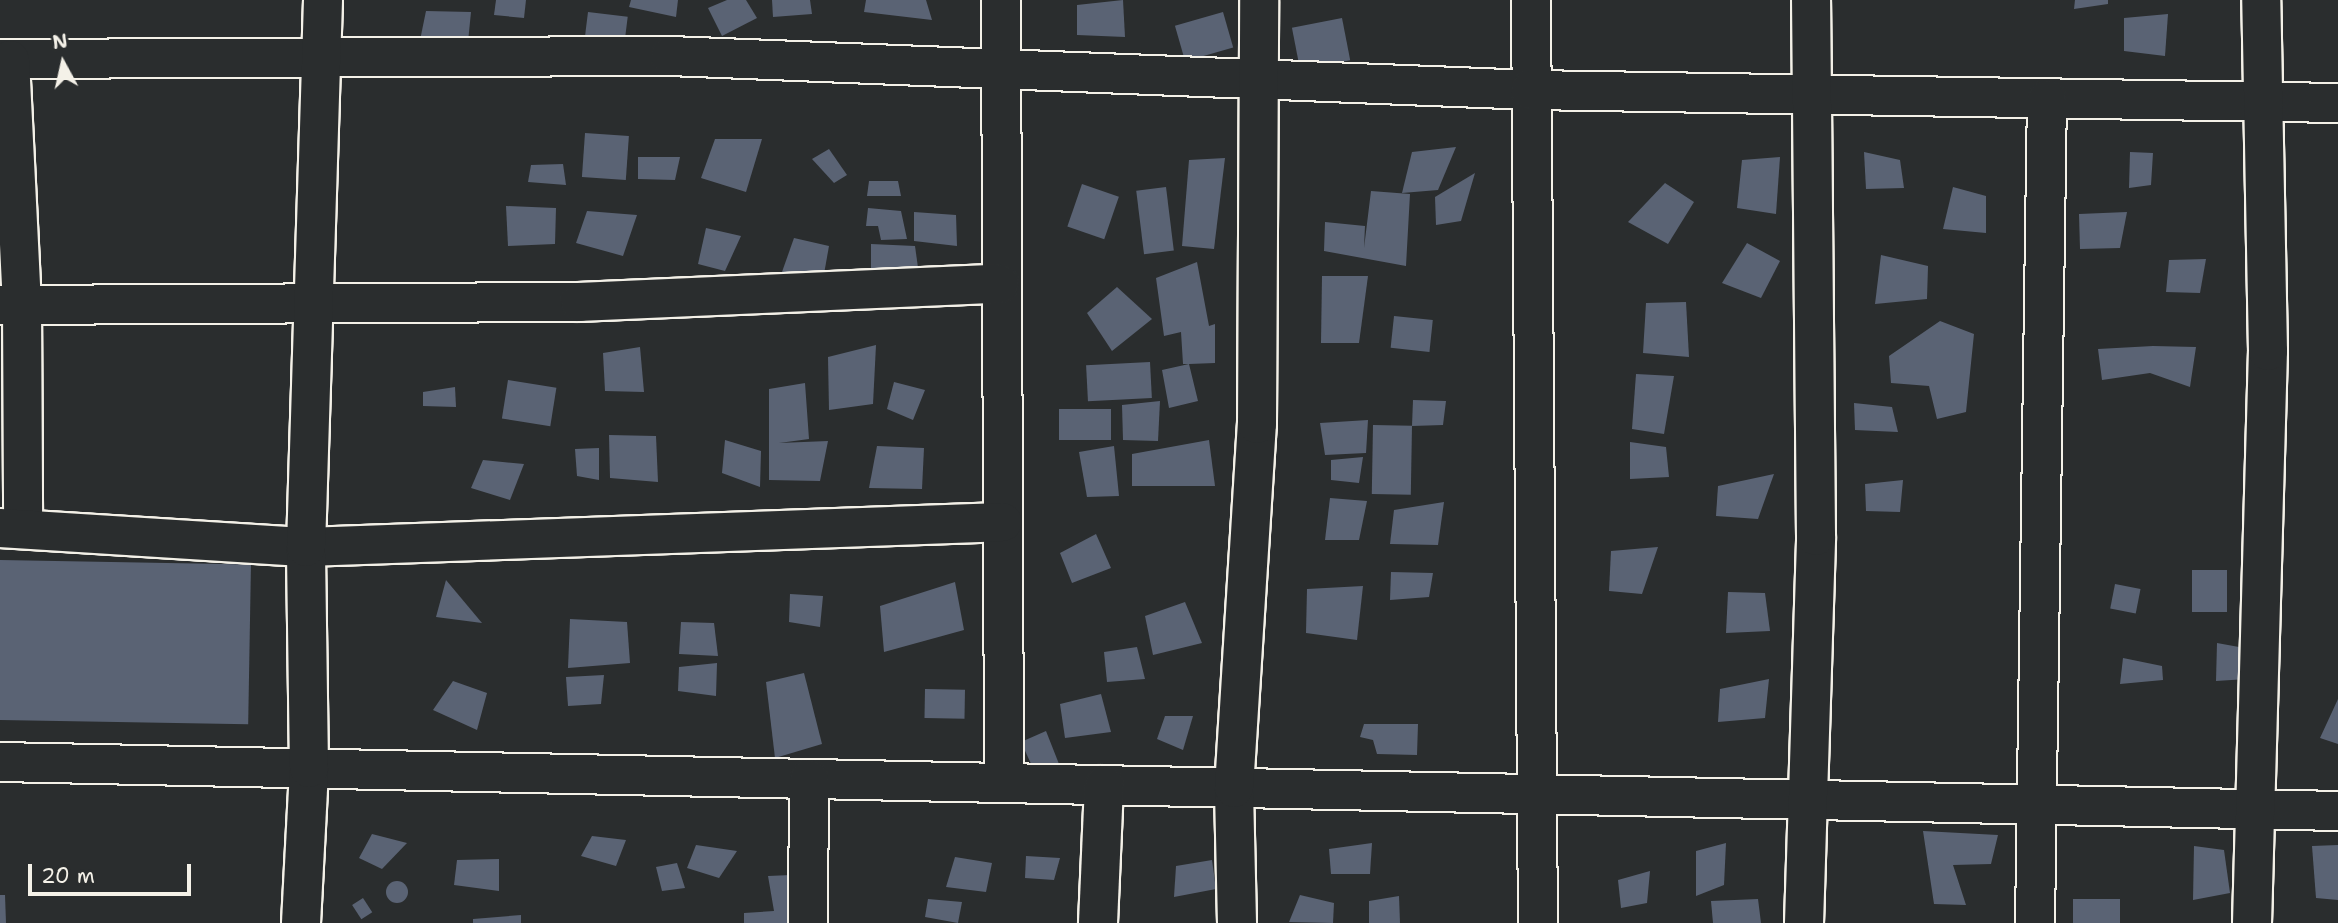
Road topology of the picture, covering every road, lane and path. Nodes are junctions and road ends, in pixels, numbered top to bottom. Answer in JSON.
{"nodes":[{"id":1,"x":323,"y":0,"type":"edge"},
{"id":2,"x":1001,"y":0,"type":"edge"},
{"id":3,"x":1259,"y":0,"type":"edge"},
{"id":4,"x":1531,"y":0,"type":"edge"},
{"id":5,"x":1811,"y":0,"type":"edge"},
{"id":6,"x":2261,"y":0,"type":"edge"},
{"id":7,"x":321,"y":58,"type":"junction"},
{"id":8,"x":5,"y":60,"type":"edge"},
{"id":9,"x":1000,"y":67,"type":"junction"},
{"id":10,"x":1259,"y":78,"type":"junction"},
{"id":11,"x":1530,"y":90,"type":"junction"},
{"id":12,"x":1811,"y":93,"type":"junction"},
{"id":13,"x":2047,"y":99,"type":"junction"},
{"id":14,"x":2262,"y":102,"type":"junction"},
{"id":15,"x":2338,"y":103,"type":"edge"},
{"id":16,"x":1000,"y":284,"type":"junction"},
{"id":17,"x":313,"y":304,"type":"junction"},
{"id":18,"x":11,"y":305,"type":"edge"},
{"id":19,"x":1003,"y":522,"type":"junction"},
{"id":20,"x":11,"y":529,"type":"edge"},
{"id":21,"x":306,"y":547,"type":"junction"},
{"id":22,"x":0,"y":761,"type":"edge"},
{"id":23,"x":309,"y":768,"type":"junction"},
{"id":24,"x":809,"y":779,"type":"junction"},
{"id":25,"x":1004,"y":783,"type":"junction"},
{"id":26,"x":1104,"y":785,"type":"junction"},
{"id":27,"x":1234,"y":788,"type":"junction"},
{"id":28,"x":1536,"y":794,"type":"junction"},
{"id":29,"x":1808,"y":800,"type":"junction"},
{"id":30,"x":2036,"y":804,"type":"junction"},
{"id":31,"x":2258,"y":810,"type":"junction"},
{"id":32,"x":2338,"y":811,"type":"edge"},
{"id":33,"x":301,"y":923,"type":"edge"},
{"id":34,"x":808,"y":923,"type":"edge"},
{"id":35,"x":1098,"y":923,"type":"edge"},
{"id":36,"x":1237,"y":923,"type":"edge"},
{"id":37,"x":1538,"y":923,"type":"edge"},
{"id":38,"x":1804,"y":923,"type":"edge"},
{"id":39,"x":2035,"y":923,"type":"edge"},
{"id":40,"x":2252,"y":923,"type":"edge"}],
"edges":[{"from":1,"to":7,"type":"street"},
{"from":2,"to":9,"type":"street"},
{"from":3,"to":10,"type":"street"},
{"from":4,"to":11,"type":"street"},
{"from":5,"to":12,"type":"street"},
{"from":6,"to":14,"type":"street"},
{"from":7,"to":8,"type":"street"},
{"from":7,"to":9,"type":"street"},
{"from":7,"to":17,"type":"street"},
{"from":8,"to":18,"type":"street"},
{"from":9,"to":10,"type":"street"},
{"from":9,"to":16,"type":"street"},
{"from":10,"to":11,"type":"street"},
{"from":10,"to":27,"type":"street"},
{"from":11,"to":12,"type":"street"},
{"from":11,"to":28,"type":"street"},
{"from":12,"to":13,"type":"street"},
{"from":12,"to":29,"type":"street"},
{"from":13,"to":14,"type":"street"},
{"from":13,"to":30,"type":"street"},
{"from":14,"to":15,"type":"street"},
{"from":14,"to":31,"type":"street"},
{"from":16,"to":17,"type":"street"},
{"from":16,"to":19,"type":"street"},
{"from":17,"to":18,"type":"street"},
{"from":17,"to":21,"type":"street"},
{"from":18,"to":20,"type":"street"},
{"from":19,"to":21,"type":"street"},
{"from":19,"to":25,"type":"street"},
{"from":20,"to":21,"type":"street"},
{"from":21,"to":23,"type":"street"},
{"from":22,"to":23,"type":"street"},
{"from":23,"to":24,"type":"street"},
{"from":23,"to":33,"type":"street"},
{"from":24,"to":25,"type":"street"},
{"from":24,"to":34,"type":"street"},
{"from":25,"to":26,"type":"street"},
{"from":26,"to":27,"type":"street"},
{"from":26,"to":35,"type":"street"},
{"from":27,"to":28,"type":"street"},
{"from":27,"to":36,"type":"street"},
{"from":28,"to":29,"type":"street"},
{"from":28,"to":37,"type":"street"},
{"from":29,"to":30,"type":"street"},
{"from":29,"to":38,"type":"street"},
{"from":30,"to":31,"type":"street"},
{"from":30,"to":39,"type":"street"},
{"from":31,"to":32,"type":"street"},
{"from":31,"to":40,"type":"street"}]}
